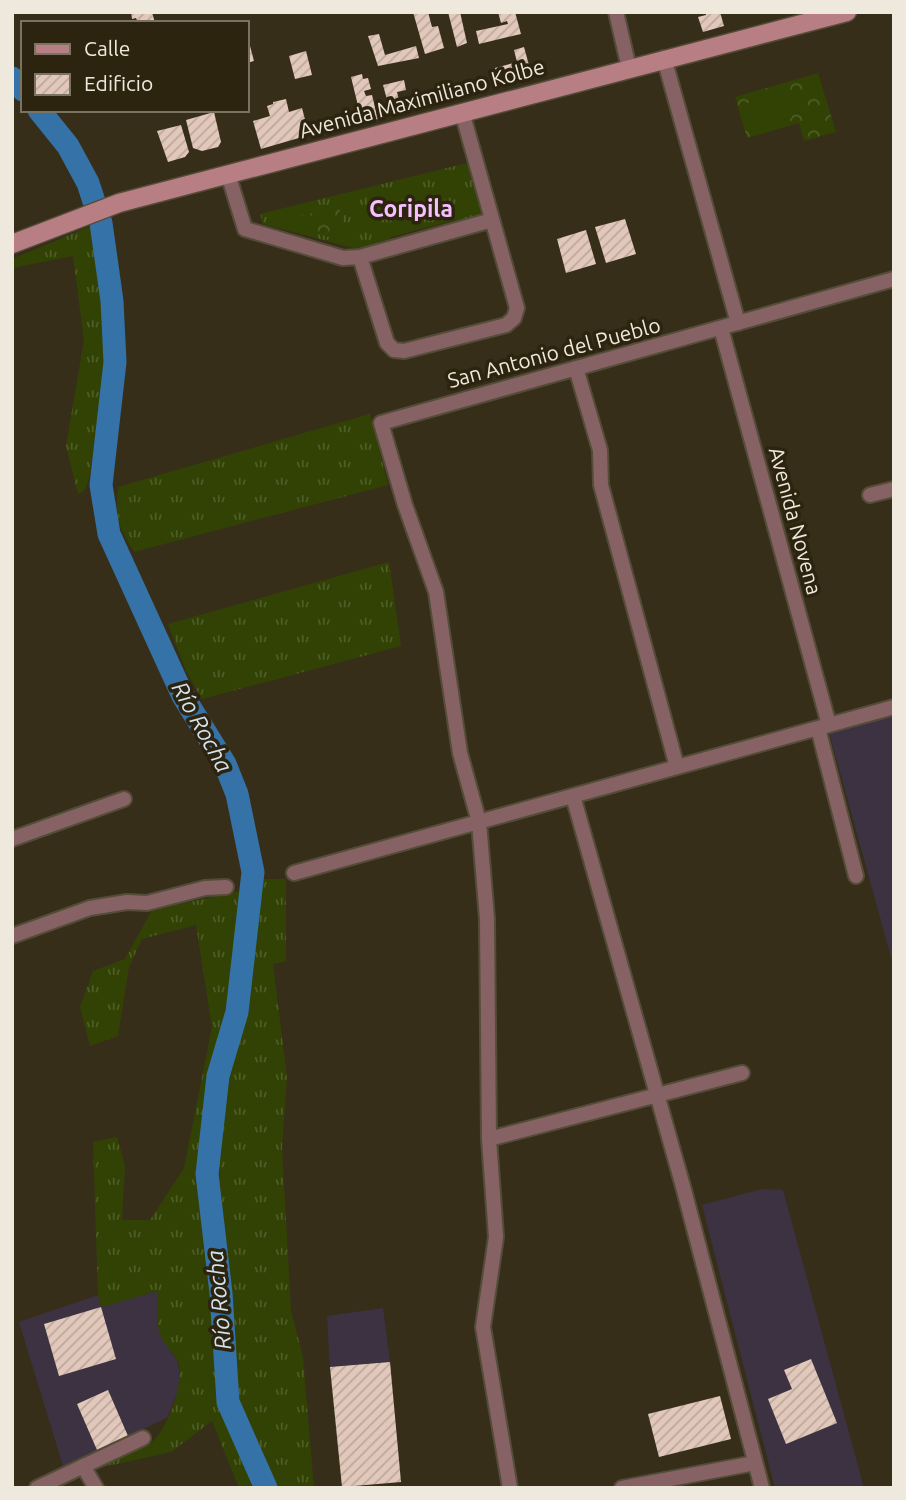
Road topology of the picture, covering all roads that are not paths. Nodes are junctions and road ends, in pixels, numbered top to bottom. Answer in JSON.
{"nodes":[{"id":1,"x":616,"y":12,"type":"edge"},
{"id":2,"x":847,"y":12,"type":"edge"},
{"id":3,"x":664,"y":58,"type":"junction"},
{"id":4,"x":629,"y":68,"type":"junction"},
{"id":5,"x":461,"y":112,"type":"junction"},
{"id":6,"x":228,"y":174,"type":"junction"},
{"id":7,"x":492,"y":220,"type":"junction"},
{"id":8,"x":12,"y":244,"type":"edge"},
{"id":9,"x":360,"y":257,"type":"junction"},
{"id":10,"x":894,"y":279,"type":"edge"},
{"id":11,"x":738,"y":323,"type":"junction"},
{"id":12,"x":721,"y":328,"type":"junction"},
{"id":13,"x":576,"y":368,"type":"junction"},
{"id":14,"x":894,"y":489,"type":"edge"},
{"id":15,"x":870,"y":495,"type":"dead end"},
{"id":16,"x":894,"y":707,"type":"edge"},
{"id":17,"x":823,"y":726,"type":"junction"},
{"id":18,"x":677,"y":767,"type":"junction"},
{"id":19,"x":573,"y":796,"type":"junction"},
{"id":20,"x":124,"y":799,"type":"dead end"},
{"id":21,"x":479,"y":822,"type":"junction"},
{"id":22,"x":12,"y":839,"type":"edge"},
{"id":23,"x":294,"y":873,"type":"dead end"},
{"id":24,"x":856,"y":876,"type":"dead end"},
{"id":25,"x":226,"y":887,"type":"dead end"},
{"id":26,"x":12,"y":936,"type":"edge"},
{"id":27,"x":742,"y":1073,"type":"dead end"},
{"id":28,"x":657,"y":1095,"type":"junction"},
{"id":29,"x":489,"y":1139,"type":"junction"},
{"id":30,"x":144,"y":1438,"type":"dead end"},
{"id":31,"x":755,"y":1463,"type":"junction"},
{"id":32,"x":83,"y":1466,"type":"junction"},
{"id":33,"x":37,"y":1488,"type":"edge"},
{"id":34,"x":96,"y":1488,"type":"edge"},
{"id":35,"x":510,"y":1488,"type":"edge"},
{"id":36,"x":622,"y":1488,"type":"edge"},
{"id":37,"x":762,"y":1488,"type":"edge"}],
"edges":[{"from":1,"to":4,"type":"street"},
{"from":2,"to":3,"type":"main road","name":"Avenida Maximiliano Kolbe"},
{"from":3,"to":4,"type":"main road","name":"Avenida Maximiliano Kolbe"},
{"from":3,"to":11,"type":"street"},
{"from":4,"to":5,"type":"main road","name":"Avenida Maximiliano Kolbe"},
{"from":5,"to":6,"type":"main road","name":"Avenida Maximiliano Kolbe"},
{"from":5,"to":7,"type":"street"},
{"from":6,"to":8,"type":"main road","name":"Avenida Maximiliano Kolbe"},
{"from":6,"to":9,"type":"street"},
{"from":7,"to":9,"type":"street"},
{"from":7,"to":9,"type":"street"},
{"from":10,"to":11,"type":"street","name":"San Antonio del Pueblo"},
{"from":11,"to":12,"type":"street","name":"San Antonio del Pueblo"},
{"from":12,"to":13,"type":"street","name":"San Antonio del Pueblo"},
{"from":12,"to":17,"type":"street","name":"Avenida Novena"},
{"from":13,"to":18,"type":"street"},
{"from":13,"to":21,"type":"street","name":"San Antonio del Pueblo"},
{"from":14,"to":15,"type":"street"},
{"from":16,"to":17,"type":"street"},
{"from":17,"to":18,"type":"street"},
{"from":17,"to":24,"type":"street","name":"Avenida Novena"},
{"from":18,"to":19,"type":"street"},
{"from":19,"to":21,"type":"street"},
{"from":19,"to":28,"type":"street"},
{"from":20,"to":22,"type":"street"},
{"from":21,"to":23,"type":"street"},
{"from":21,"to":29,"type":"street"},
{"from":25,"to":26,"type":"street"},
{"from":27,"to":28,"type":"street"},
{"from":28,"to":29,"type":"street"},
{"from":28,"to":31,"type":"street"},
{"from":29,"to":35,"type":"street"},
{"from":30,"to":32,"type":"street"},
{"from":31,"to":36,"type":"street"},
{"from":31,"to":37,"type":"street"},
{"from":32,"to":33,"type":"street"},
{"from":32,"to":34,"type":"street"}]}
